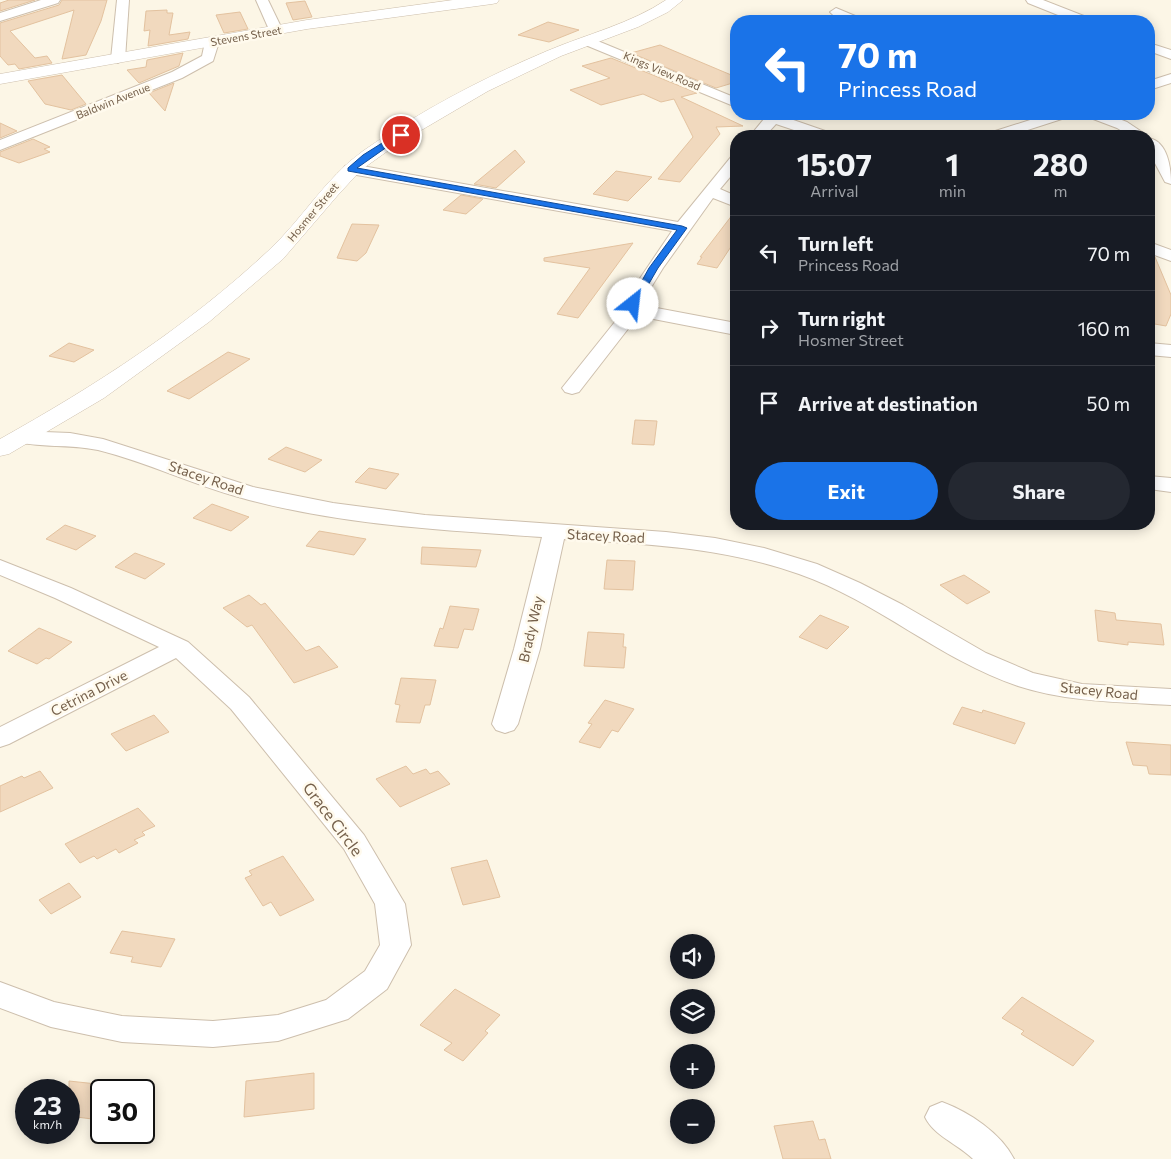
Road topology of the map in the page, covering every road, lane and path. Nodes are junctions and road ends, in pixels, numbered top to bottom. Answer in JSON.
{"nodes":[{"id":1,"x":54,"y":0,"type":"edge"},
{"id":2,"x":123,"y":0,"type":"edge"},
{"id":3,"x":262,"y":0,"type":"edge"},
{"id":4,"x":492,"y":0,"type":"edge"},
{"id":5,"x":676,"y":0,"type":"edge"},
{"id":6,"x":1032,"y":0,"type":"edge"},
{"id":7,"x":462,"y":2,"type":"edge"},
{"id":8,"x":836,"y":12,"type":"dead end"},
{"id":9,"x":842,"y":15,"type":"edge"},
{"id":10,"x":1069,"y":15,"type":"edge"},
{"id":11,"x":0,"y":17,"type":"edge"},
{"id":12,"x":276,"y":31,"type":"junction"},
{"id":13,"x":588,"y":41,"type":"junction"},
{"id":14,"x":212,"y":42,"type":"junction"},
{"id":15,"x":1155,"y":48,"type":"edge"},
{"id":16,"x":1171,"y":55,"type":"edge"},
{"id":17,"x":118,"y":59,"type":"junction"},
{"id":18,"x":1171,"y":78,"type":"edge"},
{"id":19,"x":0,"y":79,"type":"edge"},
{"id":20,"x":1155,"y":84,"type":"edge"},
{"id":21,"x":730,"y":100,"type":"edge"},
{"id":22,"x":780,"y":120,"type":"edge"},
{"id":23,"x":1043,"y":120,"type":"edge"},
{"id":24,"x":1109,"y":120,"type":"edge"},
{"id":25,"x":809,"y":130,"type":"edge"},
{"id":26,"x":1013,"y":130,"type":"edge"},
{"id":27,"x":1130,"y":130,"type":"edge"},
{"id":28,"x":0,"y":145,"type":"edge"},
{"id":29,"x":1155,"y":150,"type":"edge"},
{"id":30,"x":730,"y":167,"type":"edge"},
{"id":31,"x":351,"y":170,"type":"junction"},
{"id":32,"x":1171,"y":179,"type":"edge"},
{"id":33,"x":710,"y":191,"type":"junction"},
{"id":34,"x":730,"y":199,"type":"edge"},
{"id":35,"x":682,"y":228,"type":"junction"},
{"id":36,"x":1155,"y":249,"type":"edge"},
{"id":37,"x":1171,"y":256,"type":"edge"},
{"id":38,"x":635,"y":308,"type":"junction"},
{"id":39,"x":730,"y":327,"type":"edge"},
{"id":40,"x":1155,"y":350,"type":"edge"},
{"id":41,"x":1171,"y":351,"type":"edge"},
{"id":42,"x":572,"y":388,"type":"dead end"},
{"id":43,"x":10,"y":443,"type":"edge"},
{"id":44,"x":1155,"y":484,"type":"edge"},
{"id":45,"x":1171,"y":485,"type":"edge"},
{"id":46,"x":554,"y":533,"type":"junction"},
{"id":47,"x":0,"y":566,"type":"edge"},
{"id":48,"x":179,"y":647,"type":"junction"},
{"id":49,"x":1171,"y":696,"type":"edge"},
{"id":50,"x":505,"y":724,"type":"dead end"},
{"id":51,"x":0,"y":738,"type":"edge"},
{"id":52,"x":0,"y":995,"type":"edge"},
{"id":53,"x":942,"y":1117,"type":"dead end"},
{"id":54,"x":996,"y":1159,"type":"edge"}],
"edges":[{"from":1,"to":11,"type":"street"},
{"from":2,"to":17,"type":"street"},
{"from":3,"to":12,"type":"street"},
{"from":4,"to":7,"type":"street","name":"Stevens Street"},
{"from":5,"to":13,"type":"street","name":"Hosmer Street"},
{"from":6,"to":10,"type":"street"},
{"from":7,"to":12,"type":"street","name":"Stevens Street"},
{"from":8,"to":9,"type":"street"},
{"from":12,"to":14,"type":"street","name":"Stevens Street"},
{"from":13,"to":21,"type":"street","name":"Kings View Road"},
{"from":13,"to":31,"type":"street","name":"Hosmer Street"},
{"from":14,"to":17,"type":"street","name":"Stevens Street"},
{"from":14,"to":28,"type":"street","name":"Baldwin Avenue"},
{"from":15,"to":16,"type":"street"},
{"from":17,"to":19,"type":"street","name":"Stevens Street"},
{"from":18,"to":20,"type":"street"},
{"from":22,"to":25,"type":"street"},
{"from":23,"to":26,"type":"street"},
{"from":24,"to":27,"type":"street"},
{"from":29,"to":32,"type":"street"},
{"from":30,"to":33,"type":"street"},
{"from":31,"to":35,"type":"street"},
{"from":31,"to":43,"type":"street","name":"Hosmer Street"},
{"from":33,"to":34,"type":"street"},
{"from":33,"to":35,"type":"street"},
{"from":35,"to":38,"type":"street"},
{"from":36,"to":37,"type":"street"},
{"from":38,"to":39,"type":"street"},
{"from":38,"to":42,"type":"street"},
{"from":40,"to":41,"type":"street"},
{"from":43,"to":46,"type":"street","name":"Stacey Road"},
{"from":44,"to":45,"type":"street"},
{"from":46,"to":49,"type":"street","name":"Stacey Road"},
{"from":46,"to":50,"type":"street","name":"Brady Way"},
{"from":47,"to":48,"type":"street","name":"Grace Circle"},
{"from":48,"to":51,"type":"street","name":"Cetrina Drive"},
{"from":48,"to":52,"type":"street","name":"Grace Circle"},
{"from":53,"to":54,"type":"street"}]}
